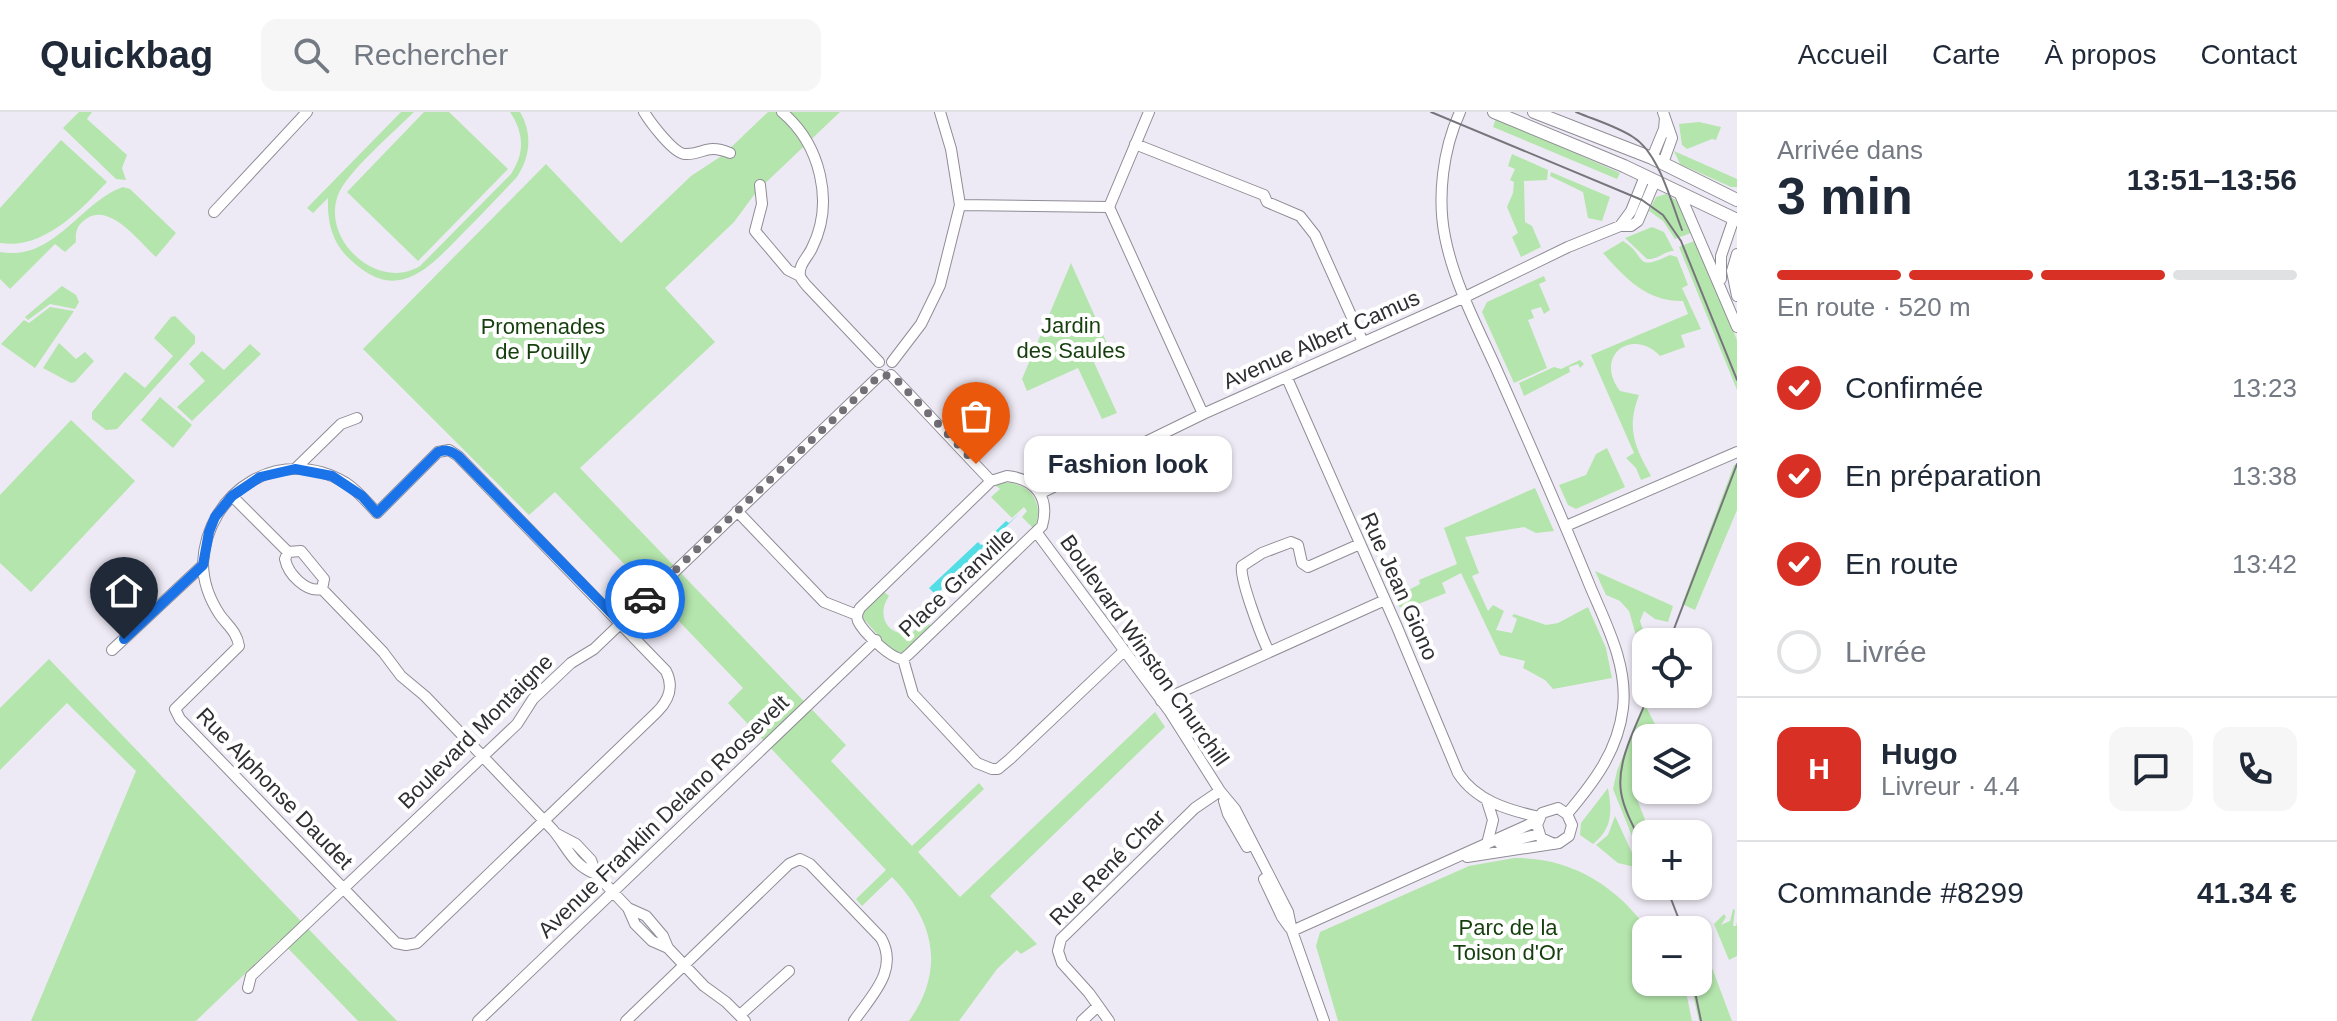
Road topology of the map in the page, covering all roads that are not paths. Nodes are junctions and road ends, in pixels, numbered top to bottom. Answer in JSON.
{"nodes":[{"id":1,"x":307,"y":112,"type":"edge"},
{"id":2,"x":644,"y":112,"type":"edge"},
{"id":3,"x":782,"y":112,"type":"edge"},
{"id":4,"x":940,"y":112,"type":"edge"},
{"id":5,"x":1149,"y":112,"type":"edge"},
{"id":6,"x":1460,"y":112,"type":"edge"},
{"id":7,"x":1494,"y":112,"type":"edge"},
{"id":8,"x":1534,"y":112,"type":"edge"},
{"id":9,"x":1664,"y":114,"type":"edge"},
{"id":10,"x":1135,"y":144,"type":"junction"},
{"id":11,"x":730,"y":153,"type":"dead end"},
{"id":12,"x":1657,"y":160,"type":"junction"},
{"id":13,"x":1650,"y":178,"type":"junction"},
{"id":14,"x":760,"y":185,"type":"dead end"},
{"id":15,"x":1679,"y":192,"type":"junction"},
{"id":16,"x":1737,"y":200,"type":"edge"},
{"id":17,"x":960,"y":205,"type":"junction"},
{"id":18,"x":1109,"y":207,"type":"junction"},
{"id":19,"x":214,"y":212,"type":"dead end"},
{"id":20,"x":1736,"y":217,"type":"edge"},
{"id":21,"x":1737,"y":254,"type":"edge"},
{"id":22,"x":800,"y":276,"type":"junction"},
{"id":23,"x":1722,"y":289,"type":"junction"},
{"id":24,"x":1737,"y":296,"type":"edge"},
{"id":25,"x":1465,"y":297,"type":"junction"},
{"id":26,"x":1737,"y":327,"type":"edge"},
{"id":27,"x":1363,"y":342,"type":"junction"},
{"id":28,"x":879,"y":362,"type":"junction"},
{"id":29,"x":892,"y":362,"type":"junction"},
{"id":30,"x":886,"y":375,"type":"junction"},
{"id":31,"x":1287,"y":378,"type":"junction"},
{"id":32,"x":1203,"y":414,"type":"junction"},
{"id":33,"x":357,"y":418,"type":"dead end"},
{"id":34,"x":1737,"y":452,"type":"edge"},
{"id":35,"x":295,"y":469,"type":"junction"},
{"id":36,"x":991,"y":481,"type":"junction"},
{"id":37,"x":1041,"y":493,"type":"junction"},
{"id":38,"x":232,"y":496,"type":"junction"},
{"id":39,"x":737,"y":511,"type":"junction"},
{"id":40,"x":1566,"y":526,"type":"junction"},
{"id":41,"x":1037,"y":533,"type":"junction"},
{"id":42,"x":1360,"y":544,"type":"junction"},
{"id":43,"x":288,"y":552,"type":"junction"},
{"id":44,"x":203,"y":565,"type":"junction"},
{"id":45,"x":322,"y":589,"type":"junction"},
{"id":46,"x":1385,"y":600,"type":"junction"},
{"id":47,"x":857,"y":615,"type":"junction"},
{"id":48,"x":621,"y":623,"type":"junction"},
{"id":49,"x":876,"y":640,"type":"junction"},
{"id":50,"x":112,"y":650,"type":"dead end"},
{"id":51,"x":1124,"y":651,"type":"junction"},
{"id":52,"x":1269,"y":652,"type":"junction"},
{"id":53,"x":903,"y":659,"type":"junction"},
{"id":54,"x":1161,"y":701,"type":"junction"},
{"id":55,"x":483,"y":756,"type":"junction"},
{"id":56,"x":1220,"y":791,"type":"junction"},
{"id":57,"x":1487,"y":801,"type":"junction"},
{"id":58,"x":1567,"y":814,"type":"junction"},
{"id":59,"x":1538,"y":819,"type":"junction"},
{"id":60,"x":543,"y":820,"type":"junction"},
{"id":61,"x":1539,"y":834,"type":"junction"},
{"id":62,"x":1487,"y":844,"type":"junction"},
{"id":63,"x":1554,"y":844,"type":"junction"},
{"id":64,"x":1474,"y":850,"type":"junction"},
{"id":65,"x":1456,"y":858,"type":"junction"},
{"id":66,"x":344,"y":888,"type":"junction"},
{"id":67,"x":613,"y":891,"type":"junction"},
{"id":68,"x":1292,"y":931,"type":"junction"},
{"id":69,"x":684,"y":965,"type":"junction"},
{"id":70,"x":789,"y":971,"type":"dead end"},
{"id":71,"x":248,"y":988,"type":"dead end"},
{"id":72,"x":1098,"y":1006,"type":"junction"},
{"id":73,"x":743,"y":1018,"type":"edge"},
{"id":74,"x":478,"y":1021,"type":"edge"},
{"id":75,"x":626,"y":1021,"type":"edge"},
{"id":76,"x":854,"y":1021,"type":"edge"},
{"id":77,"x":1082,"y":1021,"type":"edge"},
{"id":78,"x":1109,"y":1021,"type":"edge"},
{"id":79,"x":1324,"y":1021,"type":"edge"}],
"edges":[{"from":1,"to":19,"type":"street"},
{"from":2,"to":11,"type":"street"},
{"from":3,"to":22,"type":"street"},
{"from":4,"to":17,"type":"street"},
{"from":5,"to":10,"type":"street"},
{"from":6,"to":25,"type":"street"},
{"from":7,"to":13,"type":"main road"},
{"from":8,"to":12,"type":"main road"},
{"from":9,"to":12,"type":"street"},
{"from":10,"to":18,"type":"street"},
{"from":10,"to":27,"type":"street"},
{"from":12,"to":13,"type":"main road"},
{"from":12,"to":16,"type":"main road"},
{"from":13,"to":15,"type":"main road"},
{"from":13,"to":25,"type":"street","name":"Avenue Albert Camus"},
{"from":14,"to":22,"type":"street"},
{"from":15,"to":20,"type":"main road"},
{"from":15,"to":23,"type":"street"},
{"from":17,"to":18,"type":"street"},
{"from":17,"to":29,"type":"street"},
{"from":18,"to":32,"type":"street"},
{"from":20,"to":23,"type":"street"},
{"from":21,"to":24,"type":"street"},
{"from":22,"to":28,"type":"street"},
{"from":23,"to":26,"type":"street"},
{"from":25,"to":27,"type":"street","name":"Avenue Albert Camus"},
{"from":25,"to":40,"type":"street"},
{"from":27,"to":31,"type":"street","name":"Avenue Albert Camus"},
{"from":28,"to":29,"type":"street"},
{"from":28,"to":30,"type":"street"},
{"from":29,"to":30,"type":"street"},
{"from":30,"to":36,"type":"street"},
{"from":30,"to":39,"type":"street","name":"Boulevard Montaigne"},
{"from":31,"to":32,"type":"street","name":"Avenue Albert Camus"},
{"from":31,"to":42,"type":"street","name":"Rue Jean Giono"},
{"from":32,"to":37,"type":"street","name":"Avenue Albert Camus"},
{"from":33,"to":35,"type":"street"},
{"from":34,"to":40,"type":"street"},
{"from":35,"to":38,"type":"street"},
{"from":35,"to":48,"type":"street"},
{"from":36,"to":37,"type":"street"},
{"from":36,"to":47,"type":"street"},
{"from":37,"to":41,"type":"street","name":"Place Granville"},
{"from":38,"to":43,"type":"street"},
{"from":38,"to":44,"type":"street"},
{"from":39,"to":47,"type":"street"},
{"from":39,"to":48,"type":"street","name":"Boulevard Montaigne"},
{"from":40,"to":58,"type":"street"},
{"from":41,"to":51,"type":"street","name":"Boulevard Winston Churchill"},
{"from":41,"to":53,"type":"street","name":"Place Granville"},
{"from":42,"to":46,"type":"street","name":"Rue Jean Giono"},
{"from":42,"to":52,"type":"street"},
{"from":43,"to":45,"type":"street"},
{"from":43,"to":45,"type":"street"},
{"from":44,"to":50,"type":"street"},
{"from":44,"to":66,"type":"street","name":"Rue Alphonse Daudet"},
{"from":45,"to":55,"type":"street"},
{"from":46,"to":52,"type":"street"},
{"from":46,"to":57,"type":"street","name":"Rue Jean Giono"},
{"from":47,"to":49,"type":"street","name":"Place Granville"},
{"from":48,"to":55,"type":"street","name":"Boulevard Montaigne"},
{"from":48,"to":60,"type":"street"},
{"from":49,"to":53,"type":"street","name":"Place Granville"},
{"from":49,"to":67,"type":"street","name":"Avenue Franklin Delano Roosevelt"},
{"from":51,"to":53,"type":"street"},
{"from":51,"to":54,"type":"street","name":"Boulevard Winston Churchill"},
{"from":52,"to":54,"type":"street"},
{"from":54,"to":56,"type":"street","name":"Boulevard Winston Churchill"},
{"from":55,"to":60,"type":"street"},
{"from":55,"to":66,"type":"street","name":"Boulevard Montaigne"},
{"from":56,"to":68,"type":"street","name":"Boulevard Winston Churchill"},
{"from":56,"to":72,"type":"street","name":"Rue René Char"},
{"from":57,"to":59,"type":"street","name":"Rue Jean Giono"},
{"from":57,"to":62,"type":"street"},
{"from":58,"to":59,"type":"street"},
{"from":58,"to":63,"type":"street"},
{"from":59,"to":61,"type":"street"},
{"from":59,"to":62,"type":"street"},
{"from":60,"to":66,"type":"street"},
{"from":60,"to":67,"type":"street"},
{"from":61,"to":63,"type":"street"},
{"from":61,"to":64,"type":"street"},
{"from":62,"to":64,"type":"street"},
{"from":63,"to":65,"type":"street"},
{"from":64,"to":65,"type":"street"},
{"from":65,"to":68,"type":"street"},
{"from":66,"to":71,"type":"street","name":"Boulevard Montaigne"},
{"from":67,"to":69,"type":"street"},
{"from":67,"to":74,"type":"street","name":"Avenue Franklin Delano Roosevelt"},
{"from":68,"to":79,"type":"street","name":"Boulevard Winston Churchill"},
{"from":69,"to":73,"type":"street"},
{"from":69,"to":75,"type":"street"},
{"from":69,"to":76,"type":"street"},
{"from":70,"to":73,"type":"street"},
{"from":72,"to":77,"type":"street"},
{"from":72,"to":78,"type":"street","name":"Rue René Char"}]}
